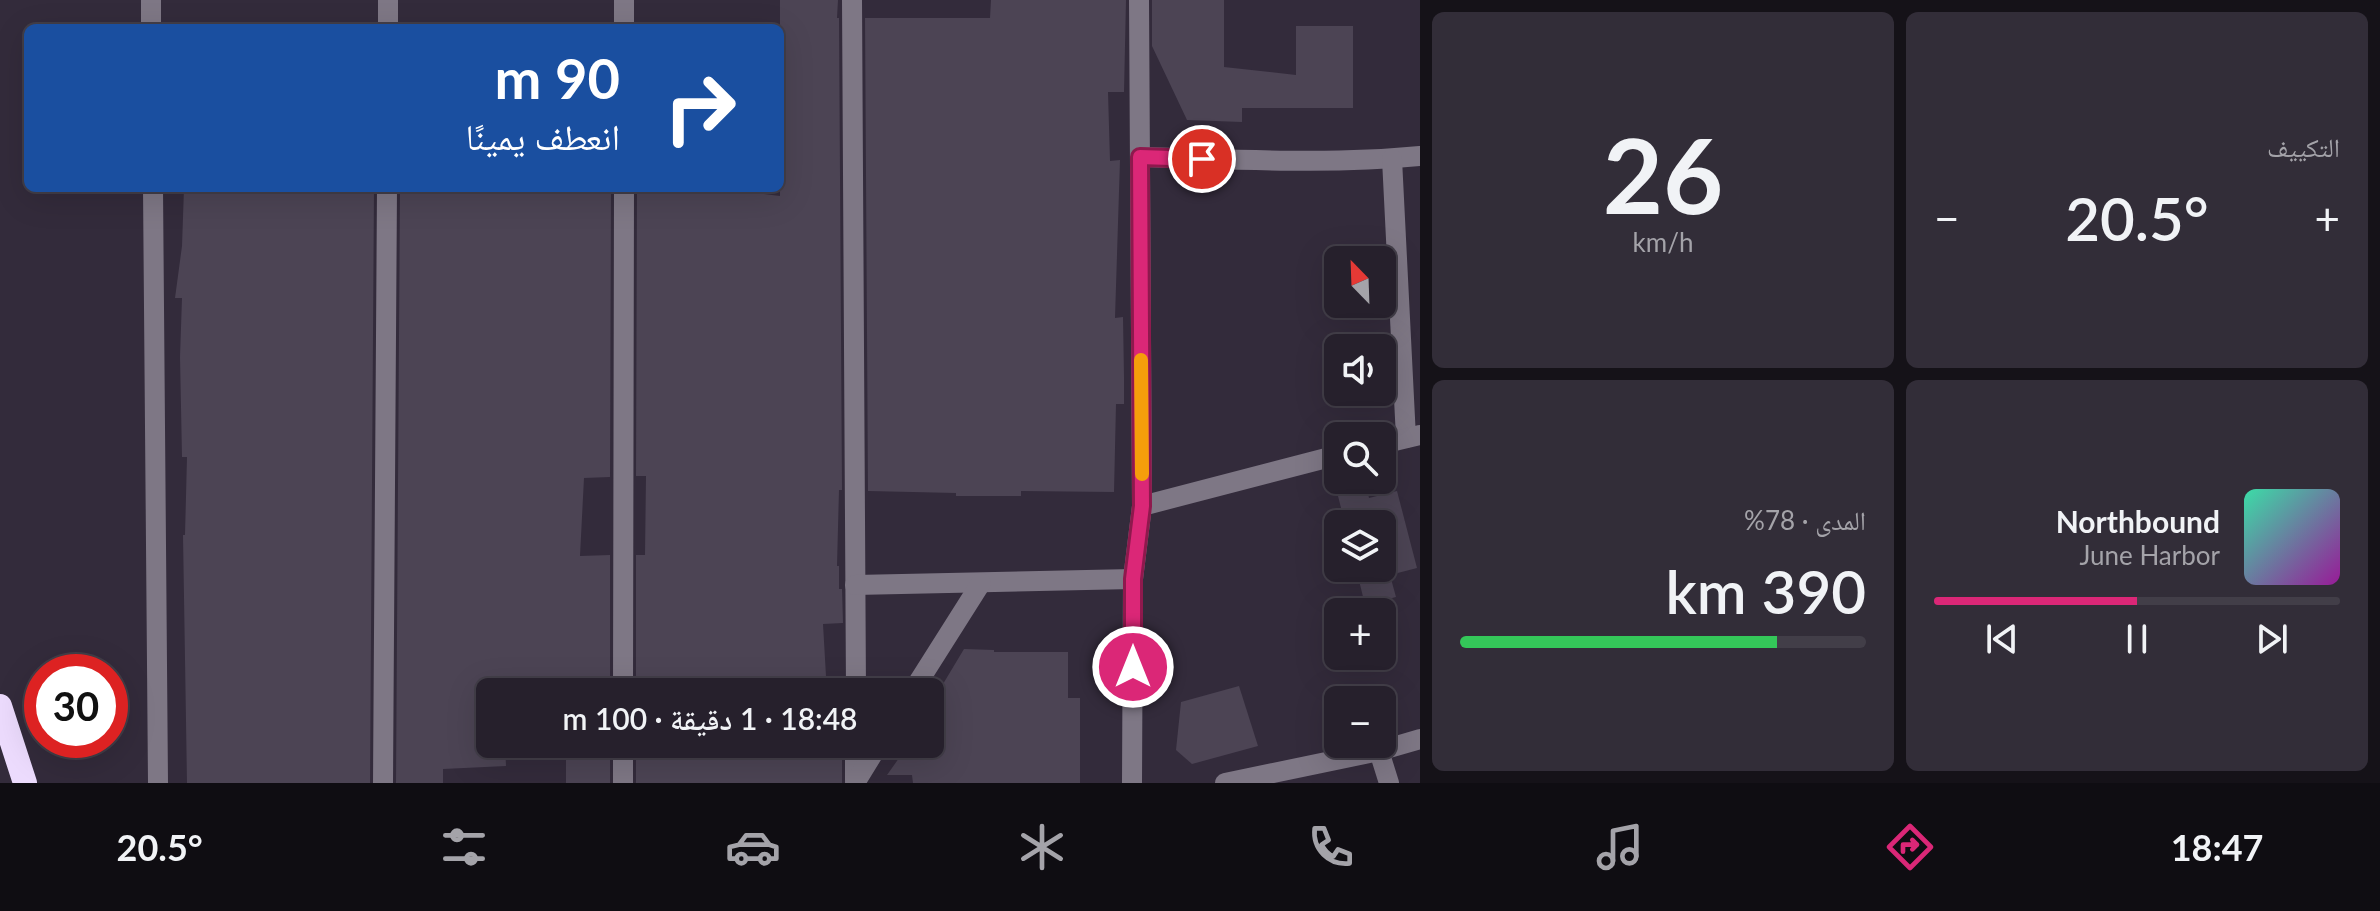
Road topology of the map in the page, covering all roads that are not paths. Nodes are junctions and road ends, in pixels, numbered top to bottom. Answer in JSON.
{"nodes":[{"id":1,"x":151,"y":0,"type":"edge"},
{"id":2,"x":388,"y":0,"type":"edge"},
{"id":3,"x":624,"y":0,"type":"edge"},
{"id":4,"x":852,"y":0,"type":"edge"},
{"id":5,"x":1139,"y":0,"type":"edge"},
{"id":6,"x":151,"y":24,"type":"edge"},
{"id":7,"x":388,"y":24,"type":"edge"},
{"id":8,"x":624,"y":24,"type":"edge"},
{"id":9,"x":1420,"y":156,"type":"edge"},
{"id":10,"x":1140,"y":157,"type":"junction"},
{"id":11,"x":1392,"y":159,"type":"junction"},
{"id":12,"x":153,"y":192,"type":"edge"},
{"id":13,"x":387,"y":192,"type":"edge"},
{"id":14,"x":624,"y":192,"type":"edge"},
{"id":15,"x":1413,"y":436,"type":"edge"},
{"id":16,"x":1324,"y":459,"type":"edge"},
{"id":17,"x":1142,"y":506,"type":"junction"},
{"id":18,"x":1133,"y":579,"type":"junction"},
{"id":19,"x":981,"y":583,"type":"junction"},
{"id":20,"x":855,"y":585,"type":"junction"},
{"id":21,"x":623,"y":678,"type":"edge"},
{"id":22,"x":856,"y":678,"type":"edge"},
{"id":23,"x":921,"y":678,"type":"edge"},
{"id":24,"x":0,"y":706,"type":"edge"},
{"id":25,"x":1420,"y":739,"type":"edge"},
{"id":26,"x":1396,"y":746,"type":"edge"},
{"id":27,"x":623,"y":758,"type":"edge"},
{"id":28,"x":855,"y":758,"type":"edge"},
{"id":29,"x":870,"y":758,"type":"edge"},
{"id":30,"x":1345,"y":758,"type":"edge"},
{"id":31,"x":1381,"y":758,"type":"edge"},
{"id":32,"x":25,"y":783,"type":"edge"},
{"id":33,"x":158,"y":783,"type":"edge"},
{"id":34,"x":383,"y":783,"type":"edge"},
{"id":35,"x":623,"y":783,"type":"edge"},
{"id":36,"x":855,"y":783,"type":"edge"},
{"id":37,"x":1132,"y":783,"type":"edge"},
{"id":38,"x":1225,"y":783,"type":"edge"},
{"id":39,"x":1389,"y":783,"type":"edge"}],
"edges":[{"from":1,"to":6,"type":"street"},
{"from":2,"to":7,"type":"street"},
{"from":3,"to":8,"type":"street"},
{"from":4,"to":20,"type":"street"},
{"from":5,"to":10,"type":"street"},
{"from":9,"to":11,"type":"street"},
{"from":10,"to":11,"type":"street"},
{"from":10,"to":17,"type":"street"},
{"from":11,"to":15,"type":"street"},
{"from":12,"to":33,"type":"street"},
{"from":13,"to":34,"type":"street"},
{"from":14,"to":21,"type":"street"},
{"from":16,"to":17,"type":"street"},
{"from":17,"to":18,"type":"street"},
{"from":18,"to":19,"type":"street"},
{"from":18,"to":37,"type":"street"},
{"from":19,"to":20,"type":"street"},
{"from":19,"to":23,"type":"street"},
{"from":20,"to":22,"type":"street"},
{"from":24,"to":32,"type":"highway"},
{"from":25,"to":26,"type":"street"},
{"from":27,"to":35,"type":"street"},
{"from":28,"to":36,"type":"street"},
{"from":29,"to":36,"type":"street"},
{"from":30,"to":38,"type":"street"},
{"from":31,"to":39,"type":"street"}]}
